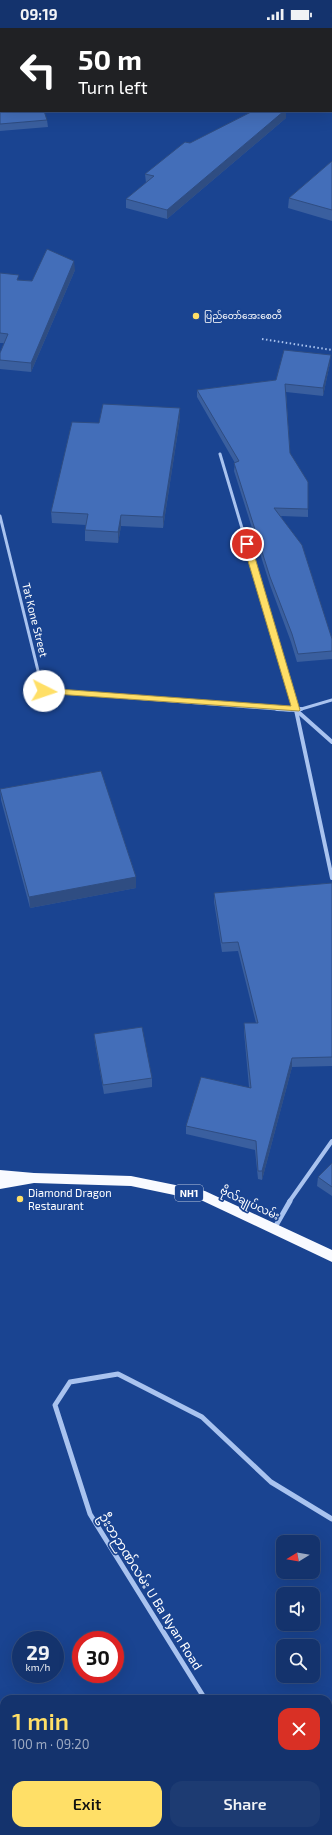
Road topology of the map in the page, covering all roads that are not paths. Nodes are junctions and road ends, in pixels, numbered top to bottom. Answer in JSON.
{"nodes":[{"id":1,"x":220,"y":454,"type":"dead end"},
{"id":2,"x":0,"y":516,"type":"edge"},
{"id":3,"x":332,"y":700,"type":"edge"},
{"id":4,"x":296,"y":710,"type":"junction"},
{"id":5,"x":332,"y":742,"type":"edge"},
{"id":6,"x":332,"y":878,"type":"edge"},
{"id":7,"x":332,"y":1141,"type":"edge"},
{"id":8,"x":0,"y":1175,"type":"edge"},
{"id":9,"x":34,"y":1178,"type":"junction"},
{"id":10,"x":0,"y":1184,"type":"edge"},
{"id":11,"x":274,"y":1229,"type":"junction"},
{"id":12,"x":332,"y":1256,"type":"edge"},
{"id":13,"x":332,"y":1519,"type":"edge"},
{"id":14,"x":203,"y":1695,"type":"edge"}],
"edges":[{"from":1,"to":4,"type":"street"},
{"from":2,"to":4,"type":"street","name":"Tat Kone Street"},
{"from":3,"to":4,"type":"street"},
{"from":4,"to":5,"type":"street"},
{"from":4,"to":6,"type":"street"},
{"from":7,"to":11,"type":"street"},
{"from":8,"to":9,"type":"highway","number":"NH1"},
{"from":9,"to":10,"type":"highway","number":"NH1"},
{"from":9,"to":11,"type":"highway","name":"ဗိုလ်ချုပ်လမ်း","number":"NH1"},
{"from":11,"to":12,"type":"highway","name":"ဗိုလ်ချုပ်လမ်း","number":"NH1"},
{"from":13,"to":14,"type":"street","name":"ဦးဘဉာဏ်လမ်း U Ba Nyan Road"}]}
